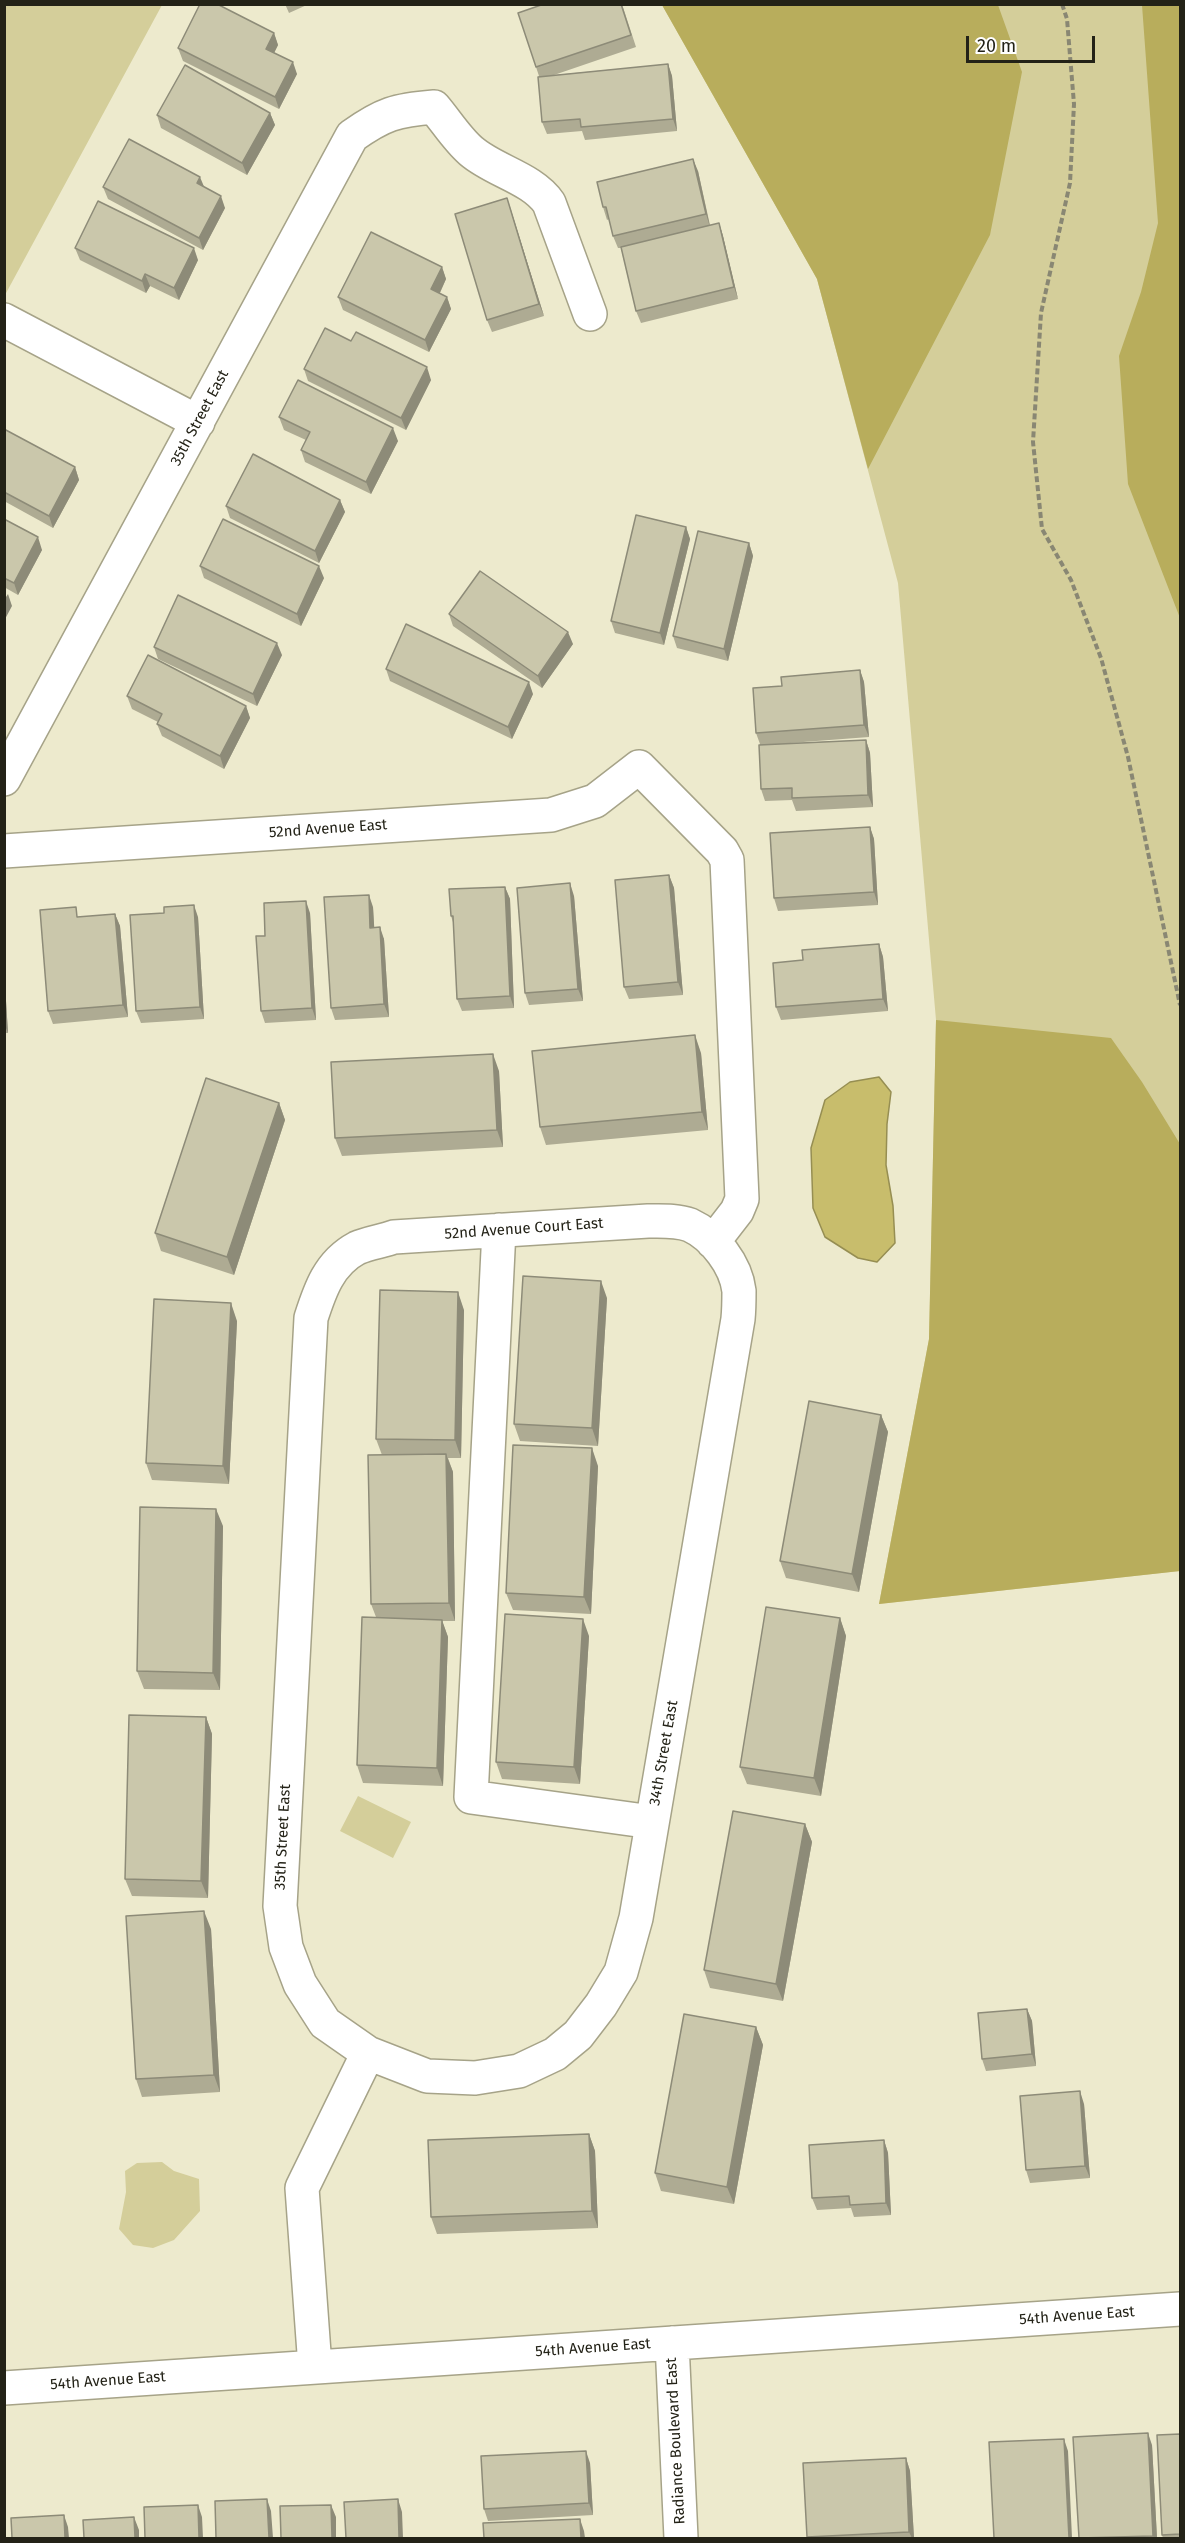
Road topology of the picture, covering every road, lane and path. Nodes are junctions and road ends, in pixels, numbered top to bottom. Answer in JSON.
{"nodes":[{"id":1,"x":1062,"y":4,"type":"edge"},
{"id":2,"x":590,"y":314,"type":"dead end"},
{"id":3,"x":4,"y":320,"type":"edge"},
{"id":4,"x":198,"y":422,"type":"junction"},
{"id":5,"x":4,"y":779,"type":"edge"},
{"id":6,"x":4,"y":851,"type":"edge"},
{"id":7,"x":1180,"y":1005,"type":"edge"},
{"id":8,"x":499,"y":1230,"type":"junction"},
{"id":9,"x":713,"y":1242,"type":"junction"},
{"id":10,"x":336,"y":1265,"type":"joint"},
{"id":11,"x":652,"y":1822,"type":"junction"},
{"id":12,"x":368,"y":2053,"type":"junction"},
{"id":13,"x":1180,"y":2309,"type":"edge"},
{"id":14,"x":672,"y":2343,"type":"junction"},
{"id":15,"x":315,"y":2367,"type":"junction"},
{"id":16,"x":4,"y":2388,"type":"edge"},
{"id":17,"x":681,"y":2538,"type":"edge"}],
"edges":[{"from":1,"to":7,"type":"path"},
{"from":2,"to":4,"type":"street","name":"35th Street East"},
{"from":3,"to":4,"type":"street"},
{"from":4,"to":5,"type":"street","name":"35th Street East"},
{"from":6,"to":9,"type":"street","name":"52nd Avenue East"},
{"from":8,"to":9,"type":"street","name":"52nd Avenue Court East"},
{"from":8,"to":10,"type":"street","name":"52nd Avenue Court East"},
{"from":8,"to":11,"type":"street"},
{"from":9,"to":11,"type":"street","name":"34th Street East"},
{"from":10,"to":12,"type":"street","name":"35th Street East"},
{"from":11,"to":12,"type":"street","name":"34th Street East"},
{"from":12,"to":15,"type":"street"},
{"from":13,"to":14,"type":"street","name":"54th Avenue East"},
{"from":14,"to":15,"type":"street","name":"54th Avenue East"},
{"from":14,"to":17,"type":"street","name":"Radiance Boulevard East"},
{"from":15,"to":16,"type":"street","name":"54th Avenue East"}]}
